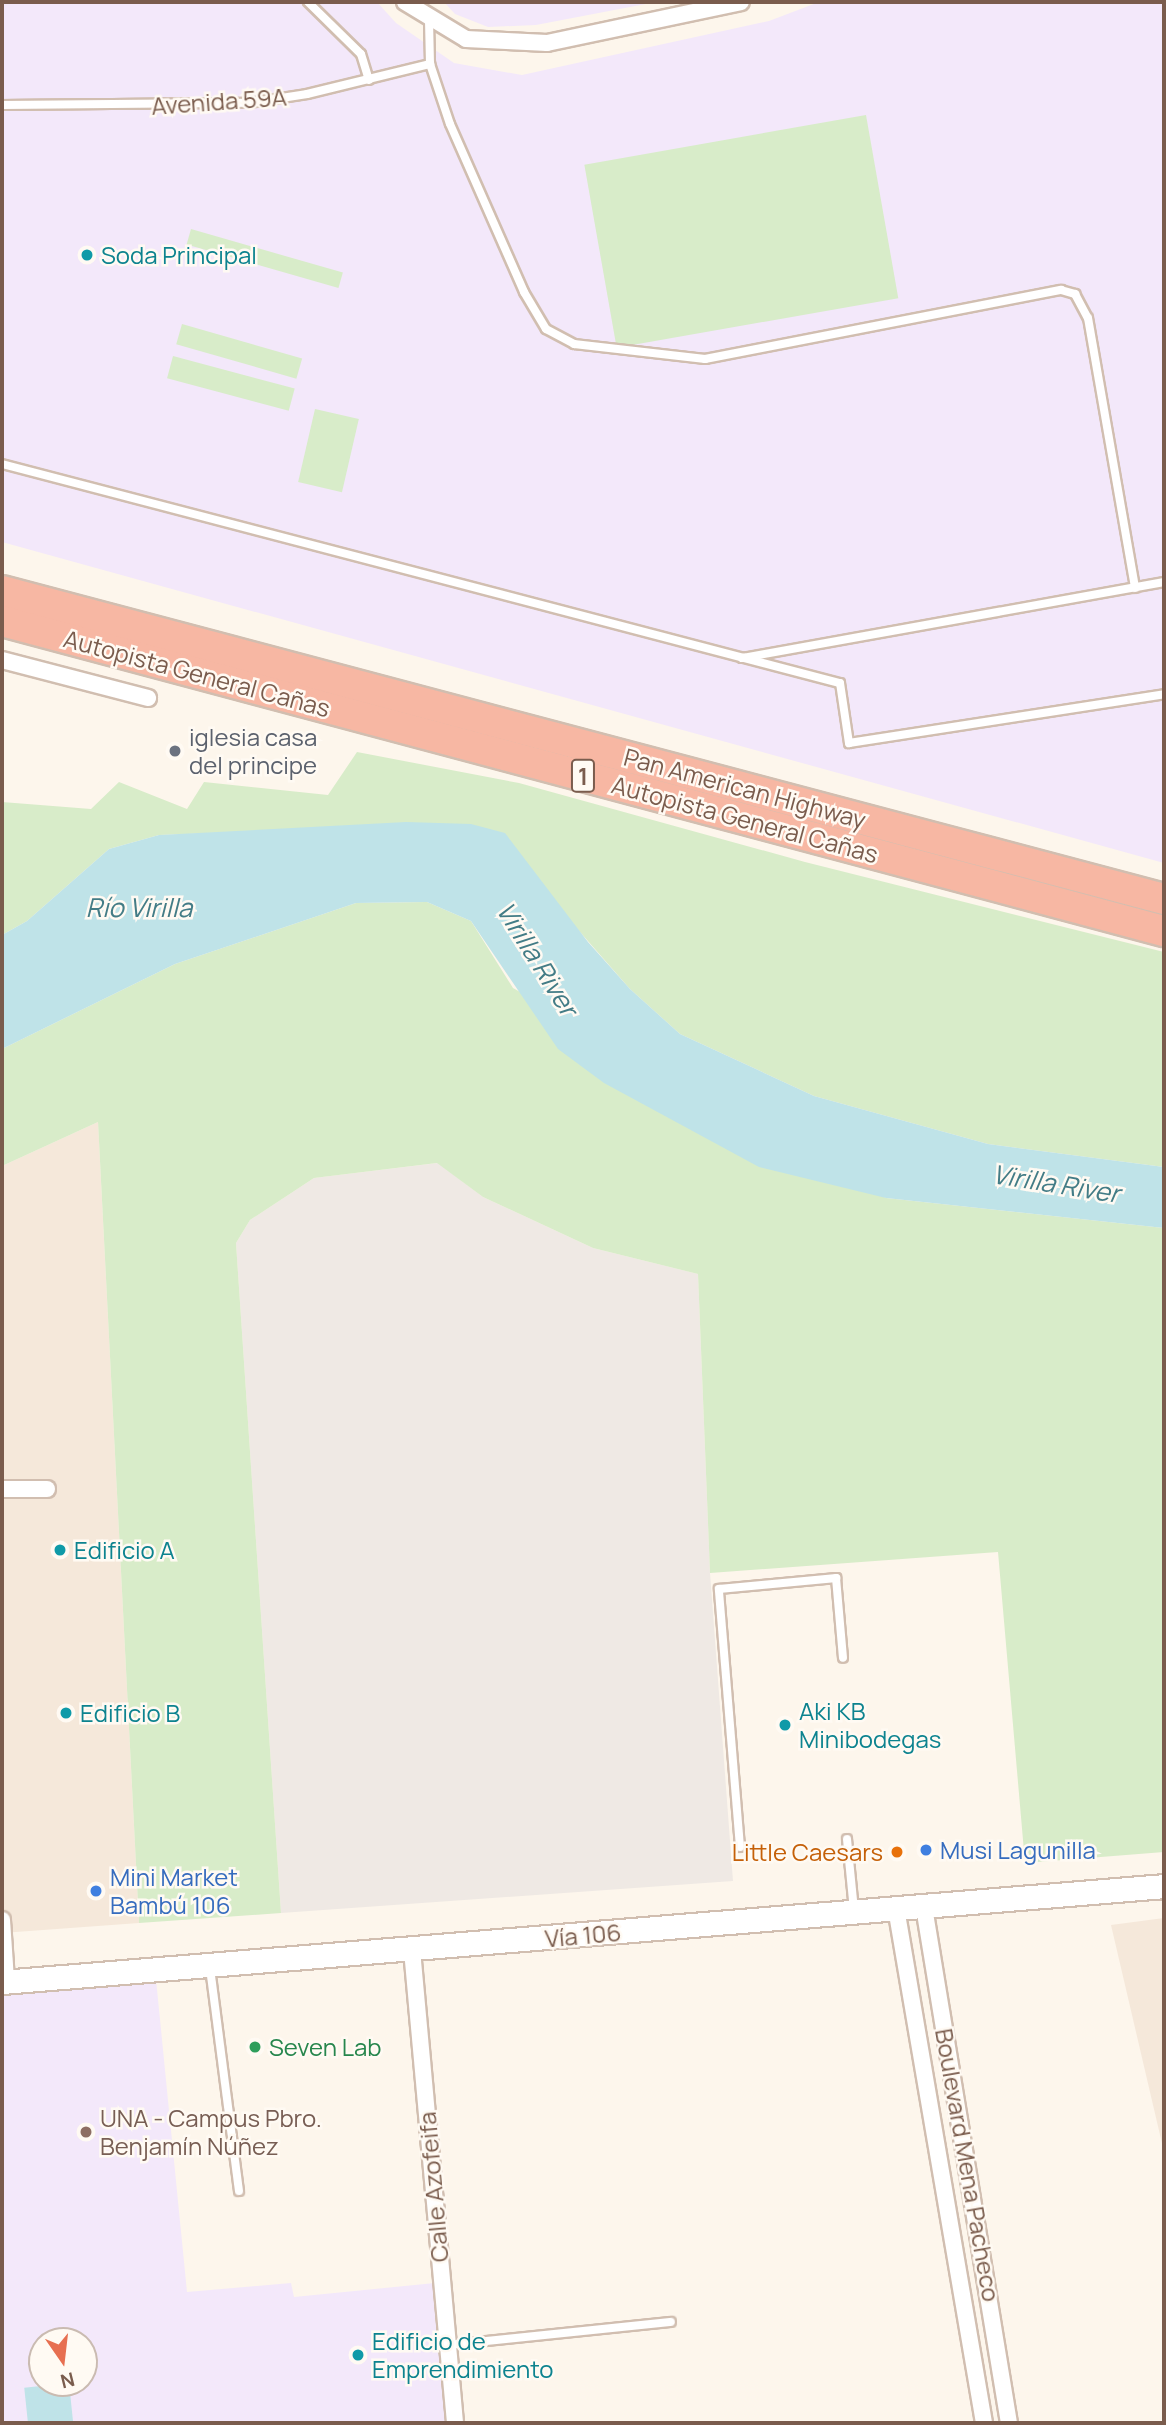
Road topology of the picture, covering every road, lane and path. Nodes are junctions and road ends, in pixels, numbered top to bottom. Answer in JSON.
{"nodes":[{"id":1,"x":308,"y":2,"type":"edge"},
{"id":2,"x":405,"y":2,"type":"edge"},
{"id":3,"x":741,"y":2,"type":"edge"},
{"id":4,"x":429,"y":20,"type":"junction"},
{"id":5,"x":430,"y":64,"type":"junction"},
{"id":6,"x":369,"y":80,"type":"junction"},
{"id":7,"x":2,"y":105,"type":"edge"},
{"id":8,"x":2,"y":464,"type":"edge"},
{"id":9,"x":1164,"y":582,"type":"edge"},
{"id":10,"x":1135,"y":588,"type":"junction"},
{"id":11,"x":2,"y":591,"type":"edge"},
{"id":12,"x":2,"y":621,"type":"edge"},
{"id":13,"x":739,"y":658,"type":"junction"},
{"id":14,"x":2,"y":660,"type":"edge"},
{"id":15,"x":1164,"y":694,"type":"edge"},
{"id":16,"x":148,"y":698,"type":"dead end"},
{"id":17,"x":1164,"y":899,"type":"edge"},
{"id":18,"x":1164,"y":931,"type":"edge"},
{"id":19,"x":2,"y":1489,"type":"edge"},
{"id":20,"x":47,"y":1489,"type":"dead end"},
{"id":21,"x":843,"y":1658,"type":"dead end"},
{"id":22,"x":847,"y":1839,"type":"dead end"},
{"id":23,"x":740,"y":1847,"type":"dead end"},
{"id":24,"x":1164,"y":1886,"type":"edge"},
{"id":25,"x":924,"y":1907,"type":"junction"},
{"id":26,"x":896,"y":1908,"type":"junction"},
{"id":27,"x":854,"y":1910,"type":"junction"},
{"id":28,"x":2,"y":1920,"type":"edge"},
{"id":29,"x":412,"y":1950,"type":"junction"},
{"id":30,"x":210,"y":1966,"type":"junction"},
{"id":31,"x":4,"y":1982,"type":"edge"},
{"id":32,"x":960,"y":2119,"type":"junction"},
{"id":33,"x":935,"y":2124,"type":"junction"},
{"id":34,"x":239,"y":2191,"type":"dead end"},
{"id":35,"x":995,"y":2320,"type":"junction"},
{"id":36,"x":671,"y":2322,"type":"dead end"},
{"id":37,"x":970,"y":2324,"type":"junction"},
{"id":38,"x":447,"y":2345,"type":"junction"},
{"id":39,"x":455,"y":2423,"type":"edge"},
{"id":40,"x":984,"y":2423,"type":"edge"},
{"id":41,"x":1009,"y":2423,"type":"edge"}],
"edges":[{"from":1,"to":6,"type":"lane"},
{"from":2,"to":4,"type":"street"},
{"from":3,"to":4,"type":"street"},
{"from":4,"to":5,"type":"lane"},
{"from":5,"to":6,"type":"lane","name":"Avenida 59A"},
{"from":5,"to":10,"type":"lane"},
{"from":6,"to":7,"type":"lane","name":"Avenida 59A"},
{"from":8,"to":13,"type":"lane"},
{"from":9,"to":10,"type":"lane"},
{"from":10,"to":13,"type":"lane"},
{"from":11,"to":17,"type":"highway","name":"Pan American Highway","number":"1"},
{"from":12,"to":18,"type":"highway","name":"Autopista General Cañas","number":"1"},
{"from":13,"to":15,"type":"lane"},
{"from":14,"to":16,"type":"street"},
{"from":19,"to":20,"type":"street"},
{"from":21,"to":23,"type":"lane"},
{"from":22,"to":27,"type":"lane"},
{"from":24,"to":25,"type":"main road","name":"Vía 106"},
{"from":25,"to":26,"type":"main road","name":"Vía 106"},
{"from":25,"to":32,"type":"street","name":"Boulevard Mena Pacheco"},
{"from":26,"to":27,"type":"main road","name":"Vía 106"},
{"from":26,"to":33,"type":"street","name":"Boulevard Mena Pacheco"},
{"from":27,"to":29,"type":"main road","name":"Vía 106"},
{"from":28,"to":31,"type":"street"},
{"from":29,"to":30,"type":"main road","name":"Vía 106"},
{"from":29,"to":38,"type":"street","name":"Calle Azofeifa"},
{"from":30,"to":31,"type":"main road","name":"Vía 106"},
{"from":30,"to":34,"type":"lane"},
{"from":32,"to":33,"type":"street"},
{"from":32,"to":35,"type":"street","name":"Boulevard Mena Pacheco"},
{"from":33,"to":37,"type":"street","name":"Boulevard Mena Pacheco"},
{"from":35,"to":37,"type":"street"},
{"from":35,"to":41,"type":"street","name":"Boulevard Mena Pacheco"},
{"from":36,"to":38,"type":"lane"},
{"from":37,"to":40,"type":"street","name":"Boulevard Mena Pacheco"},
{"from":38,"to":39,"type":"street","name":"Calle Azofeifa"}]}
